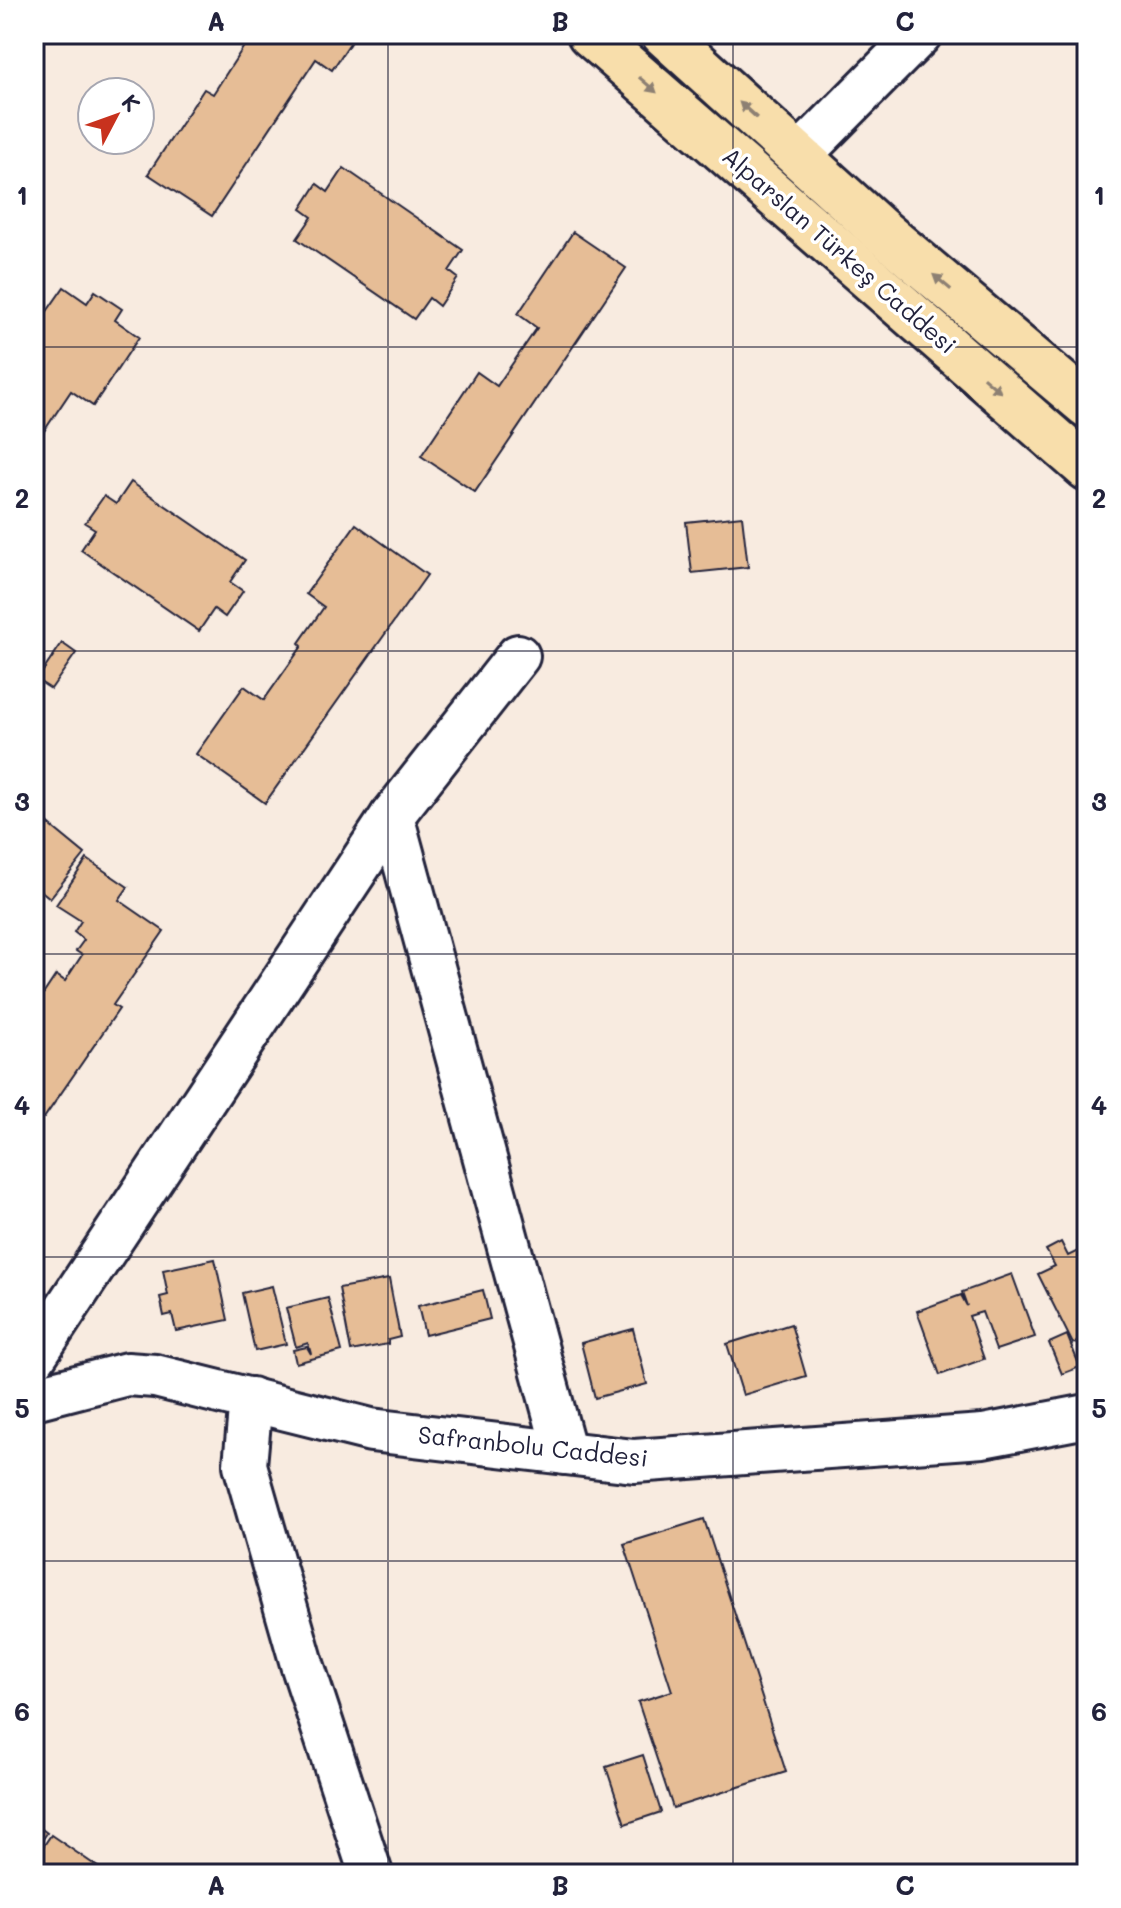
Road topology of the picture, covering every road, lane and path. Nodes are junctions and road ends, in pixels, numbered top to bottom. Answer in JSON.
{"nodes":[{"id":1,"x":590,"y":34,"type":"edge"},
{"id":2,"x":664,"y":34,"type":"edge"},
{"id":3,"x":920,"y":34,"type":"edge"},
{"id":4,"x":799,"y":156,"type":"junction"},
{"id":5,"x":1087,"y":405,"type":"edge"},
{"id":6,"x":1087,"y":468,"type":"edge"},
{"id":7,"x":518,"y":656,"type":"dead end"},
{"id":8,"x":392,"y":816,"type":"junction"},
{"id":9,"x":34,"y":1357,"type":"edge"},
{"id":10,"x":34,"y":1398,"type":"edge"},
{"id":11,"x":251,"y":1399,"type":"junction"},
{"id":12,"x":1087,"y":1416,"type":"edge"},
{"id":13,"x":565,"y":1453,"type":"junction"},
{"id":14,"x":371,"y":1874,"type":"edge"}],
"edges":[{"from":1,"to":6,"type":"main road","name":"Alparslan Türkeş Caddesi","one_way":true},
{"from":4,"to":2,"type":"main road","name":"Alparslan Türkeş Caddesi","one_way":true},
{"from":3,"to":4,"type":"street"},
{"from":5,"to":4,"type":"main road","name":"Alparslan Türkeş Caddesi","one_way":true},
{"from":7,"to":8,"type":"street"},
{"from":8,"to":9,"type":"street"},
{"from":8,"to":13,"type":"street"},
{"from":10,"to":11,"type":"street","name":"Safranbolu Caddesi"},
{"from":11,"to":13,"type":"street","name":"Safranbolu Caddesi"},
{"from":11,"to":14,"type":"street"},
{"from":12,"to":13,"type":"street","name":"Safranbolu Caddesi"}]}
